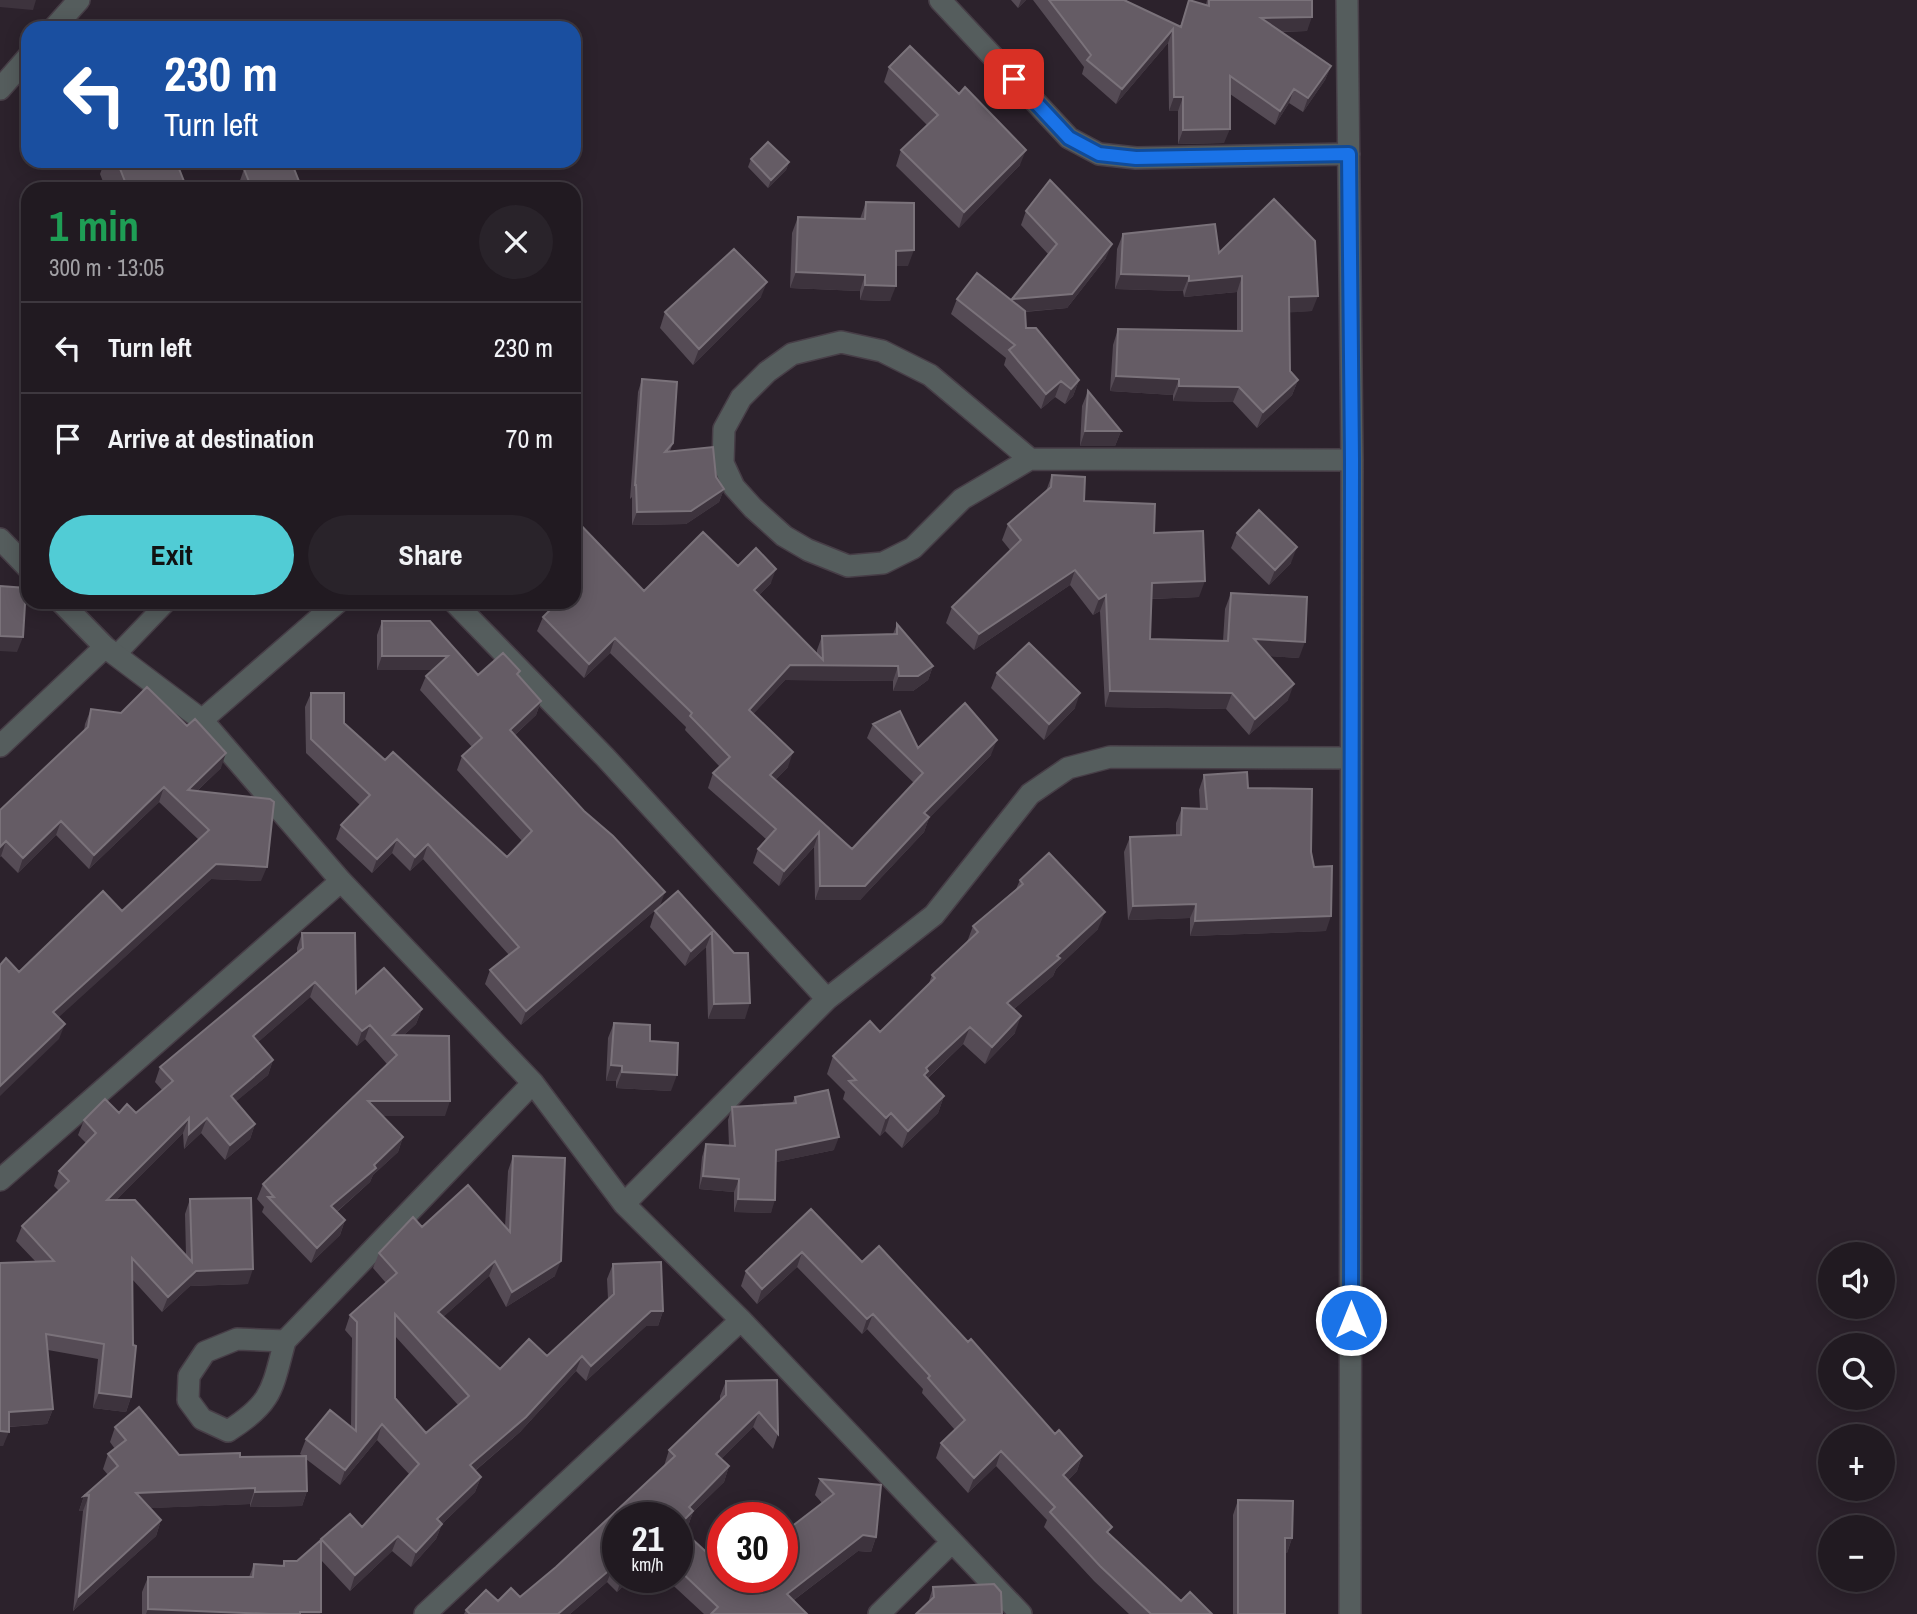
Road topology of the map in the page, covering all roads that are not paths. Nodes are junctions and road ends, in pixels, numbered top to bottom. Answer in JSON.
{"nodes":[{"id":1,"x":79,"y":0,"type":"edge"},
{"id":2,"x":940,"y":0,"type":"edge"},
{"id":3,"x":1347,"y":0,"type":"edge"},
{"id":4,"x":60,"y":21,"type":"edge"},
{"id":5,"x":21,"y":66,"type":"edge"},
{"id":6,"x":0,"y":89,"type":"edge"},
{"id":7,"x":1349,"y":154,"type":"junction"},
{"id":8,"x":1030,"y":459,"type":"junction"},
{"id":9,"x":1352,"y":460,"type":"junction"},
{"id":10,"x":0,"y":539,"type":"edge"},
{"id":11,"x":21,"y":561,"type":"edge"},
{"id":12,"x":68,"y":609,"type":"edge"},
{"id":13,"x":159,"y":609,"type":"edge"},
{"id":14,"x":330,"y":609,"type":"edge"},
{"id":15,"x":461,"y":609,"type":"edge"},
{"id":16,"x":110,"y":651,"type":"junction"},
{"id":17,"x":202,"y":720,"type":"junction"},
{"id":18,"x":0,"y":746,"type":"edge"},
{"id":19,"x":1350,"y":758,"type":"junction"},
{"id":20,"x":341,"y":881,"type":"junction"},
{"id":21,"x":827,"y":999,"type":"junction"},
{"id":22,"x":533,"y":1083,"type":"junction"},
{"id":23,"x":0,"y":1180,"type":"edge"},
{"id":24,"x":624,"y":1204,"type":"junction"},
{"id":25,"x":741,"y":1320,"type":"junction"},
{"id":26,"x":285,"y":1341,"type":"junction"},
{"id":27,"x":952,"y":1542,"type":"junction"},
{"id":28,"x":425,"y":1614,"type":"edge"},
{"id":29,"x":879,"y":1614,"type":"edge"},
{"id":30,"x":1021,"y":1614,"type":"edge"},
{"id":31,"x":1350,"y":1614,"type":"edge"}],
"edges":[{"from":1,"to":4,"type":"street"},
{"from":2,"to":7,"type":"street"},
{"from":3,"to":7,"type":"street"},
{"from":5,"to":6,"type":"street"},
{"from":7,"to":9,"type":"street"},
{"from":8,"to":8,"type":"street"},
{"from":8,"to":9,"type":"street"},
{"from":9,"to":19,"type":"street"},
{"from":10,"to":11,"type":"street"},
{"from":12,"to":16,"type":"street"},
{"from":13,"to":16,"type":"lane"},
{"from":14,"to":17,"type":"street"},
{"from":15,"to":21,"type":"street"},
{"from":16,"to":17,"type":"street"},
{"from":16,"to":18,"type":"street"},
{"from":17,"to":20,"type":"street"},
{"from":19,"to":21,"type":"street"},
{"from":19,"to":31,"type":"street"},
{"from":20,"to":22,"type":"street"},
{"from":20,"to":23,"type":"street"},
{"from":21,"to":24,"type":"street"},
{"from":22,"to":24,"type":"street"},
{"from":22,"to":26,"type":"street"},
{"from":24,"to":25,"type":"street"},
{"from":25,"to":27,"type":"street"},
{"from":25,"to":28,"type":"street"},
{"from":26,"to":26,"type":"street"},
{"from":27,"to":29,"type":"street"},
{"from":27,"to":30,"type":"street"}]}
